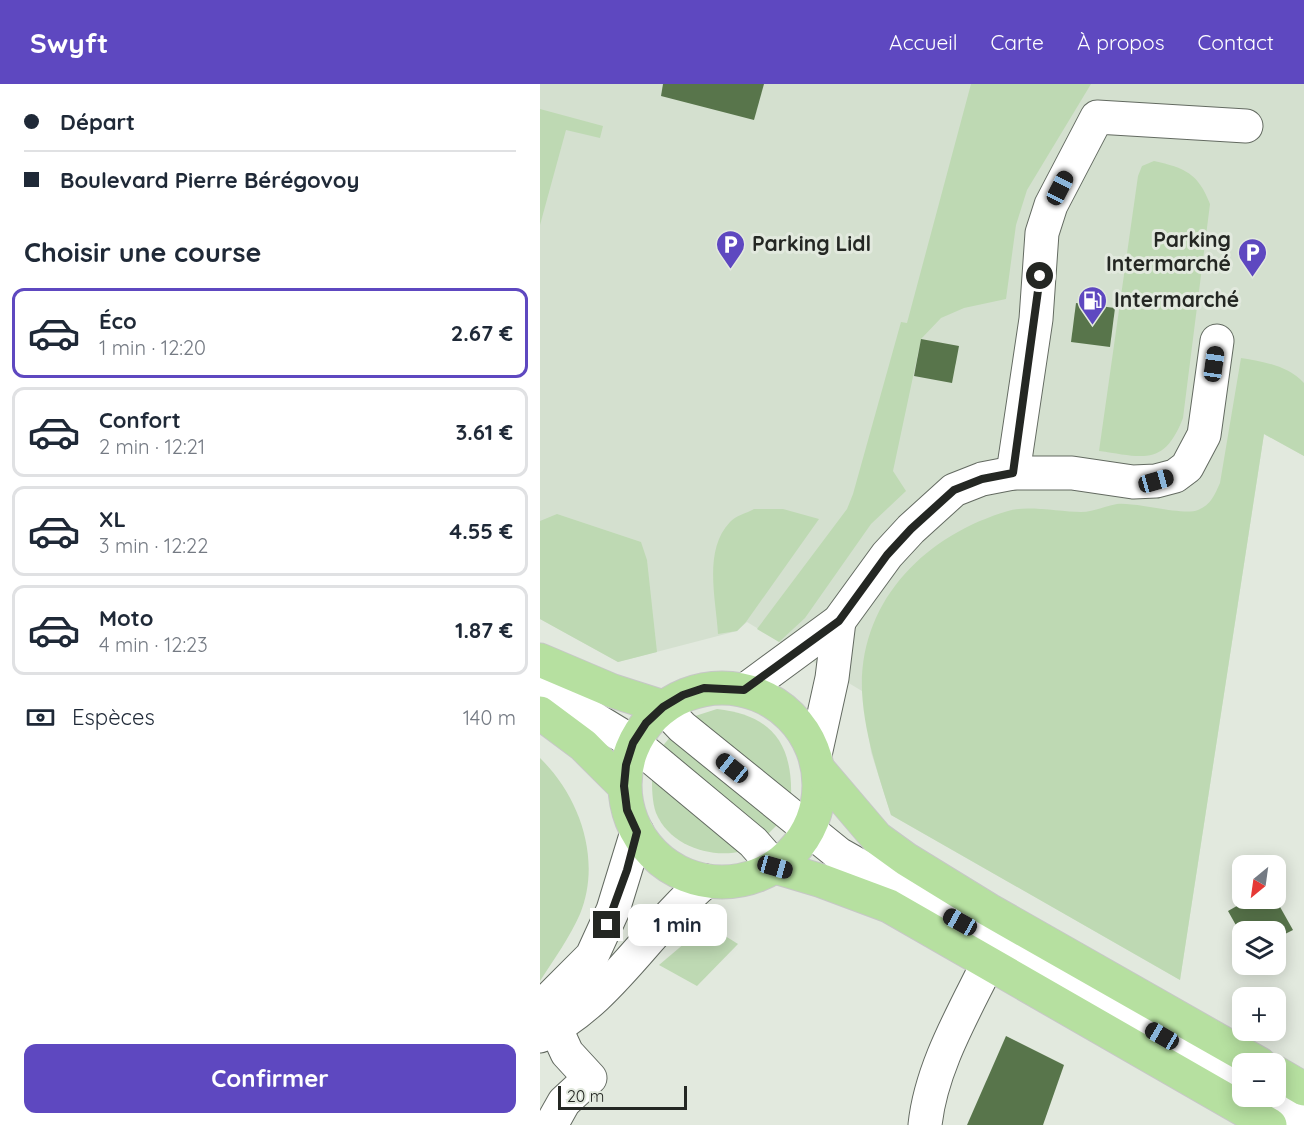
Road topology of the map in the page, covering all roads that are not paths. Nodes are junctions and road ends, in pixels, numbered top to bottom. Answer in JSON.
{"nodes":[{"id":1,"x":1246,"y":126,"type":"dead end"},
{"id":2,"x":1217,"y":340,"type":"dead end"},
{"id":3,"x":1013,"y":473,"type":"junction"},
{"id":4,"x":839,"y":621,"type":"junction"},
{"id":5,"x":540,"y":660,"type":"edge"},
{"id":6,"x":540,"y":686,"type":"edge"},
{"id":7,"x":744,"y":690,"type":"junction"},
{"id":8,"x":663,"y":707,"type":"junction"},
{"id":9,"x":540,"y":713,"type":"edge"},
{"id":10,"x":633,"y":743,"type":"junction"},
{"id":11,"x":817,"y":762,"type":"junction"},
{"id":12,"x":624,"y":786,"type":"junction"},
{"id":13,"x":808,"y":831,"type":"junction"},
{"id":14,"x":637,"y":832,"type":"junction"},
{"id":15,"x":775,"y":867,"type":"junction"},
{"id":16,"x":706,"y":881,"type":"junction"},
{"id":17,"x":988,"y":963,"type":"junction"},
{"id":18,"x":545,"y":1024,"type":"edge"},
{"id":19,"x":1241,"y":1053,"type":"edge"},
{"id":20,"x":1232,"y":1076,"type":"edge"},
{"id":21,"x":1286,"y":1078,"type":"edge"},
{"id":22,"x":1304,"y":1089,"type":"edge"},
{"id":23,"x":1286,"y":1106,"type":"edge"},
{"id":24,"x":1304,"y":1117,"type":"edge"},
{"id":25,"x":551,"y":1125,"type":"edge"},
{"id":26,"x":924,"y":1125,"type":"edge"},
{"id":27,"x":1270,"y":1125,"type":"edge"}],
"edges":[{"from":1,"to":3,"type":"street"},
{"from":2,"to":3,"type":"street"},
{"from":3,"to":4,"type":"street"},
{"from":4,"to":7,"type":"street"},
{"from":4,"to":11,"type":"street"},
{"from":5,"to":8,"type":"main road"},
{"from":6,"to":10,"type":"street"},
{"from":7,"to":8,"type":"main road"},
{"from":7,"to":11,"type":"main road"},
{"from":8,"to":10,"type":"main road"},
{"from":8,"to":13,"type":"street"},
{"from":9,"to":12,"type":"main road"},
{"from":10,"to":12,"type":"main road"},
{"from":10,"to":15,"type":"street"},
{"from":11,"to":13,"type":"main road"},
{"from":11,"to":19,"type":"main road"},
{"from":12,"to":14,"type":"main road"},
{"from":13,"to":15,"type":"main road"},
{"from":13,"to":20,"type":"street"},
{"from":14,"to":16,"type":"main road"},
{"from":14,"to":18,"type":"street"},
{"from":15,"to":16,"type":"main road"},
{"from":15,"to":17,"type":"main road"},
{"from":16,"to":18,"type":"street"},
{"from":17,"to":26,"type":"street"},
{"from":17,"to":27,"type":"main road"},
{"from":18,"to":25,"type":"street"},
{"from":21,"to":22,"type":"main road"},
{"from":23,"to":24,"type":"street"}]}
